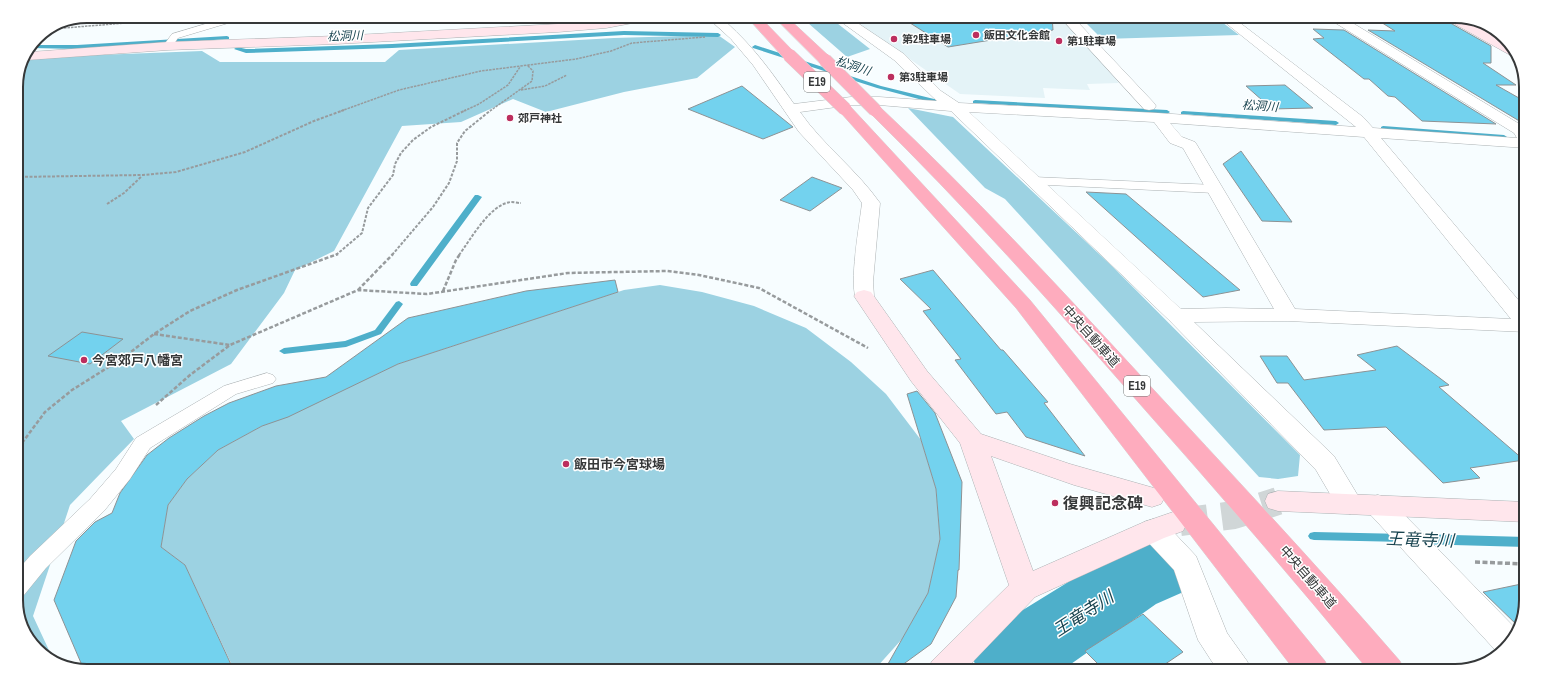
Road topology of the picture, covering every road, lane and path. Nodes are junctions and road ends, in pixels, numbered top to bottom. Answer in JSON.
{"nodes":[{"id":1,"x":128,"y":23,"type":"edge"},
{"id":2,"x":223,"y":23,"type":"edge"},
{"id":3,"x":611,"y":23,"type":"edge"},
{"id":4,"x":720,"y":23,"type":"edge"},
{"id":5,"x":759,"y":23,"type":"edge"},
{"id":6,"x":786,"y":23,"type":"edge"},
{"id":7,"x":849,"y":23,"type":"edge"},
{"id":8,"x":1072,"y":23,"type":"edge"},
{"id":9,"x":1232,"y":23,"type":"edge"},
{"id":10,"x":1344,"y":23,"type":"edge"},
{"id":11,"x":606,"y":24,"type":"joint"},
{"id":12,"x":1465,"y":24,"type":"edge"},
{"id":13,"x":64,"y":28,"type":"dead end"},
{"id":14,"x":735,"y":36,"type":"junction"},
{"id":15,"x":170,"y":43,"type":"junction"},
{"id":16,"x":1503,"y":45,"type":"edge"},
{"id":17,"x":32,"y":56,"type":"edge"},
{"id":18,"x":527,"y":65,"type":"junction"},
{"id":19,"x":520,"y":66,"type":"junction"},
{"id":20,"x":567,"y":75,"type":"dead end"},
{"id":21,"x":520,"y":90,"type":"junction"},
{"id":22,"x":936,"y":94,"type":"junction"},
{"id":23,"x":956,"y":107,"type":"junction"},
{"id":24,"x":792,"y":109,"type":"junction"},
{"id":25,"x":1170,"y":114,"type":"junction"},
{"id":26,"x":1362,"y":126,"type":"junction"},
{"id":27,"x":1519,"y":132,"type":"edge"},
{"id":28,"x":1519,"y":135,"type":"edge"},
{"id":29,"x":1198,"y":140,"type":"junction"},
{"id":30,"x":143,"y":175,"type":"junction"},
{"id":31,"x":23,"y":177,"type":"edge"},
{"id":32,"x":1033,"y":181,"type":"junction"},
{"id":33,"x":1215,"y":189,"type":"junction"},
{"id":34,"x":521,"y":203,"type":"dead end"},
{"id":35,"x":107,"y":204,"type":"dead end"},
{"id":36,"x":358,"y":290,"type":"junction"},
{"id":37,"x":443,"y":291,"type":"junction"},
{"id":38,"x":1288,"y":315,"type":"junction"},
{"id":39,"x":1519,"y":315,"type":"edge"},
{"id":40,"x":1176,"y":316,"type":"junction"},
{"id":41,"x":1519,"y":326,"type":"edge"},
{"id":42,"x":154,"y":334,"type":"junction"},
{"id":43,"x":230,"y":345,"type":"junction"},
{"id":44,"x":870,"y":349,"type":"dead end"},
{"id":45,"x":267,"y":379,"type":"dead end"},
{"id":46,"x":972,"y":440,"type":"junction"},
{"id":47,"x":23,"y":442,"type":"edge"},
{"id":48,"x":143,"y":443,"type":"junction"},
{"id":49,"x":1152,"y":497,"type":"dead end"},
{"id":50,"x":1278,"y":501,"type":"tunnel mouth"},
{"id":51,"x":1350,"y":504,"type":"junction"},
{"id":52,"x":1519,"y":512,"type":"edge"},
{"id":53,"x":1386,"y":514,"type":"junction"},
{"id":54,"x":1425,"y":556,"type":"junction"},
{"id":55,"x":1519,"y":563,"type":"edge"},
{"id":56,"x":23,"y":580,"type":"edge"},
{"id":57,"x":1025,"y":588,"type":"junction"},
{"id":58,"x":1506,"y":639,"type":"edge"},
{"id":59,"x":950,"y":664,"type":"edge"},
{"id":60,"x":1231,"y":664,"type":"edge"},
{"id":61,"x":1308,"y":664,"type":"edge"},
{"id":62,"x":1383,"y":664,"type":"edge"}],
"edges":[{"from":1,"to":13,"type":"path"},
{"from":2,"to":15,"type":"lane"},
{"from":3,"to":11,"type":"street"},
{"from":4,"to":14,"type":"street"},
{"from":5,"to":61,"type":"highway","number":"E19","bridge":true},
{"from":6,"to":62,"type":"highway","name":"中央自動車道","number":"E19","bridge":true},
{"from":7,"to":22,"type":"street"},
{"from":8,"to":25,"type":"street"},
{"from":9,"to":26,"type":"street"},
{"from":10,"to":27,"type":"street"},
{"from":11,"to":15,"type":"street"},
{"from":12,"to":16,"type":"street"},
{"from":14,"to":18,"type":"path"},
{"from":14,"to":24,"type":"street"},
{"from":15,"to":17,"type":"street"},
{"from":18,"to":19,"type":"path"},
{"from":18,"to":21,"type":"path"},
{"from":19,"to":30,"type":"path"},
{"from":19,"to":42,"type":"path"},
{"from":20,"to":21,"type":"path"},
{"from":21,"to":36,"type":"path"},
{"from":22,"to":23,"type":"street"},
{"from":22,"to":25,"type":"street"},
{"from":23,"to":24,"type":"street"},
{"from":23,"to":25,"type":"street"},
{"from":23,"to":32,"type":"street"},
{"from":24,"to":46,"type":"street"},
{"from":25,"to":26,"type":"street"},
{"from":25,"to":26,"type":"street"},
{"from":25,"to":29,"type":"street"},
{"from":25,"to":29,"type":"street"},
{"from":26,"to":28,"type":"street"},
{"from":26,"to":39,"type":"street"},
{"from":29,"to":33,"type":"street"},
{"from":30,"to":31,"type":"path"},
{"from":30,"to":35,"type":"path"},
{"from":32,"to":33,"type":"lane"},
{"from":32,"to":40,"type":"street"},
{"from":33,"to":38,"type":"street"},
{"from":34,"to":37,"type":"path"},
{"from":36,"to":37,"type":"path"},
{"from":36,"to":43,"type":"path"},
{"from":37,"to":44,"type":"path"},
{"from":38,"to":40,"type":"street"},
{"from":38,"to":41,"type":"street"},
{"from":40,"to":51,"type":"street"},
{"from":42,"to":43,"type":"path"},
{"from":42,"to":47,"type":"path"},
{"from":43,"to":48,"type":"path"},
{"from":45,"to":48,"type":"lane"},
{"from":46,"to":49,"type":"street"},
{"from":46,"to":57,"type":"street"},
{"from":48,"to":56,"type":"lane"},
{"from":50,"to":51,"type":"street"},
{"from":51,"to":53,"type":"street"},
{"from":52,"to":53,"type":"street"},
{"from":53,"to":54,"type":"street"},
{"from":54,"to":55,"type":"path"},
{"from":54,"to":58,"type":"street"},
{"from":57,"to":59,"type":"street"},
{"from":57,"to":60,"type":"street"}]}
